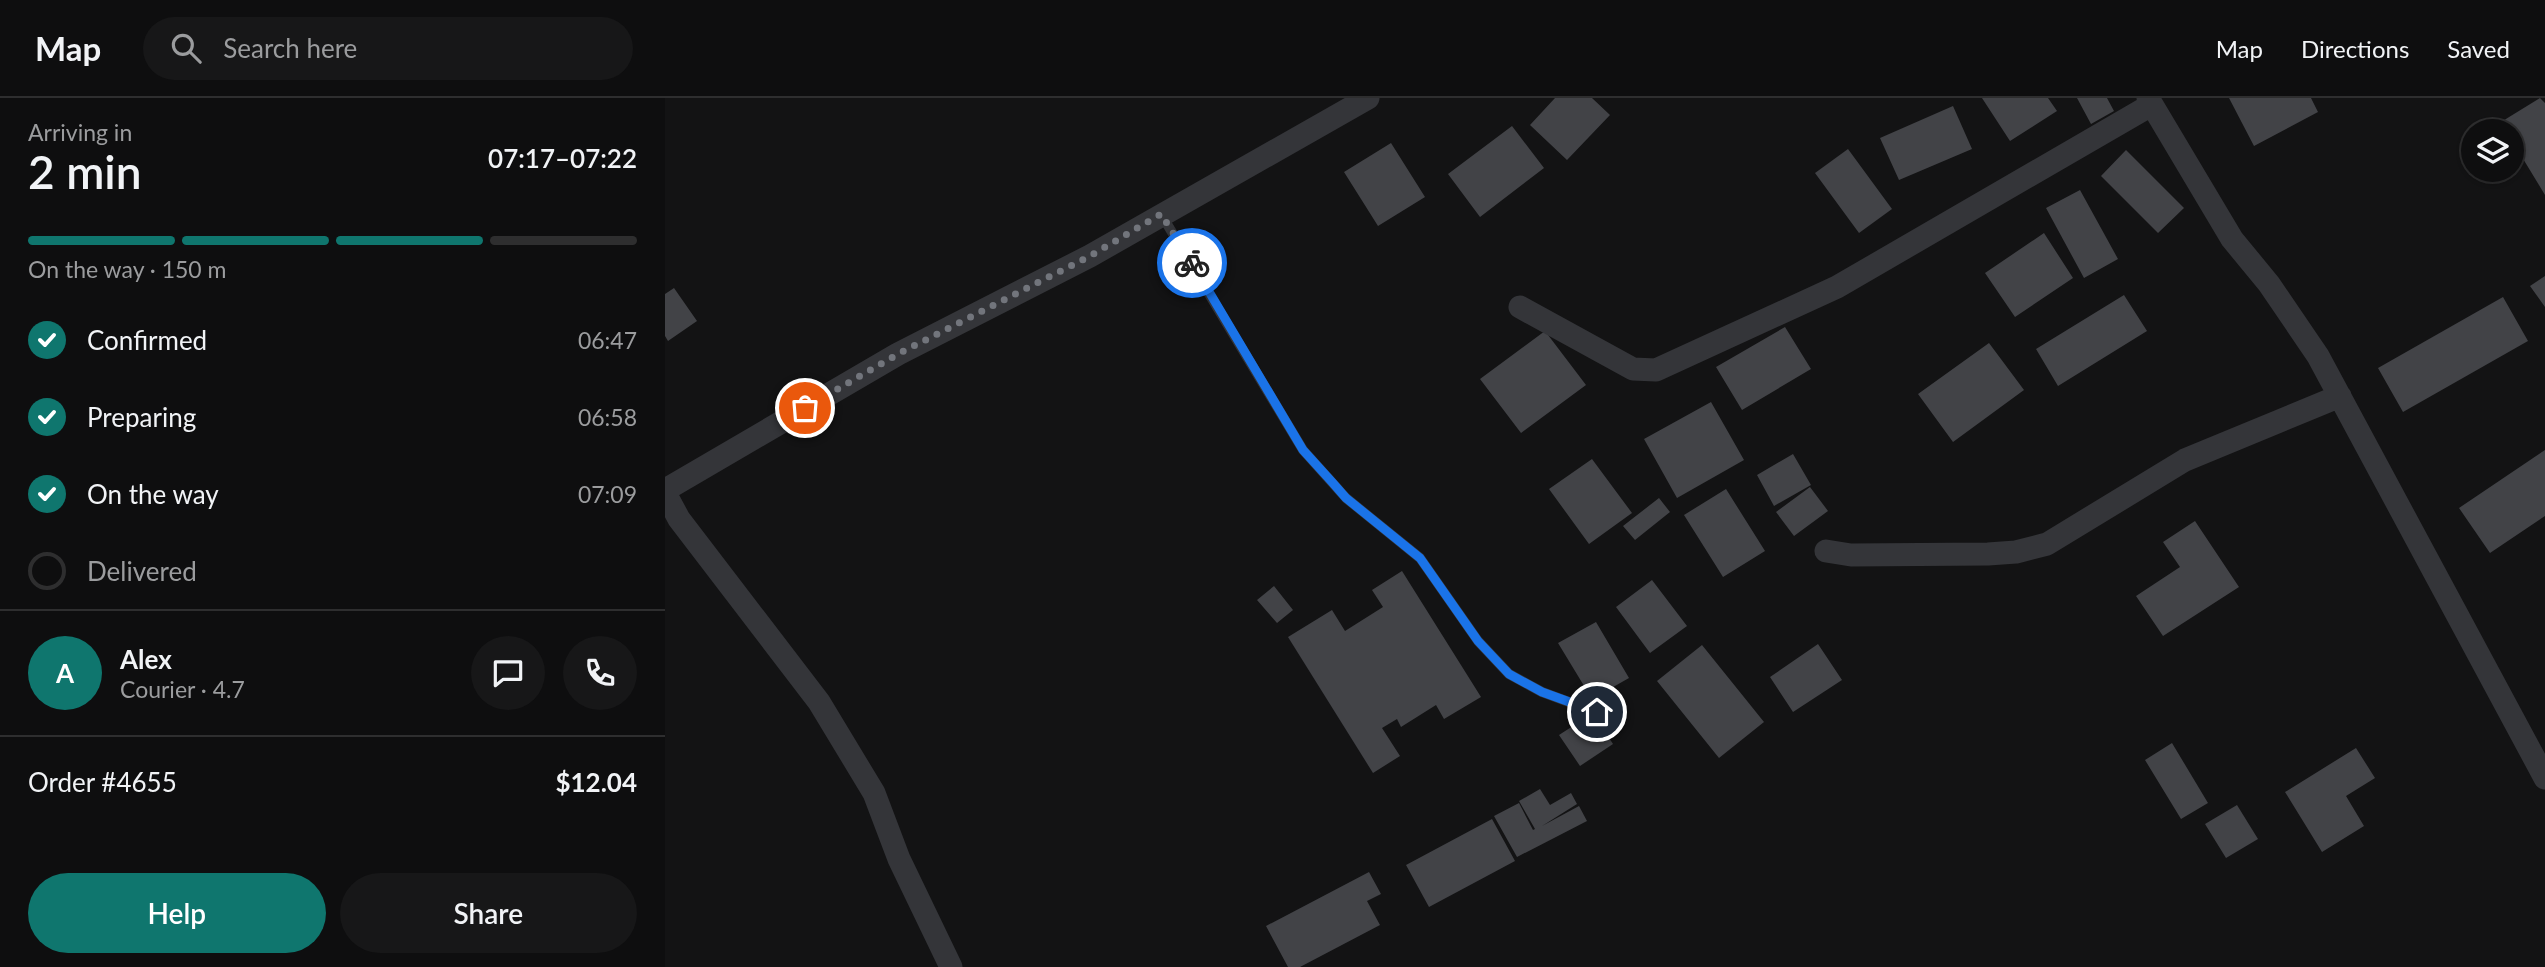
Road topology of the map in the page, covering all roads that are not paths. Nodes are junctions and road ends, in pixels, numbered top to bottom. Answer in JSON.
{"nodes":[{"id":1,"x":1368,"y":98,"type":"edge"},
{"id":2,"x":2149,"y":102,"type":"edge"},
{"id":3,"x":1161,"y":214,"type":"junction"},
{"id":4,"x":1520,"y":307,"type":"dead end"},
{"id":5,"x":2340,"y":396,"type":"junction"},
{"id":6,"x":665,"y":491,"type":"edge"},
{"id":7,"x":1826,"y":551,"type":"dead end"},
{"id":8,"x":1597,"y":712,"type":"dead end"},
{"id":9,"x":2545,"y":778,"type":"edge"},
{"id":10,"x":951,"y":967,"type":"edge"}],
"edges":[{"from":1,"to":3,"type":"street"},
{"from":2,"to":4,"type":"street"},
{"from":2,"to":5,"type":"street"},
{"from":3,"to":6,"type":"street"},
{"from":3,"to":8,"type":"lane"},
{"from":5,"to":7,"type":"street"},
{"from":5,"to":9,"type":"street"},
{"from":6,"to":10,"type":"street"}]}
